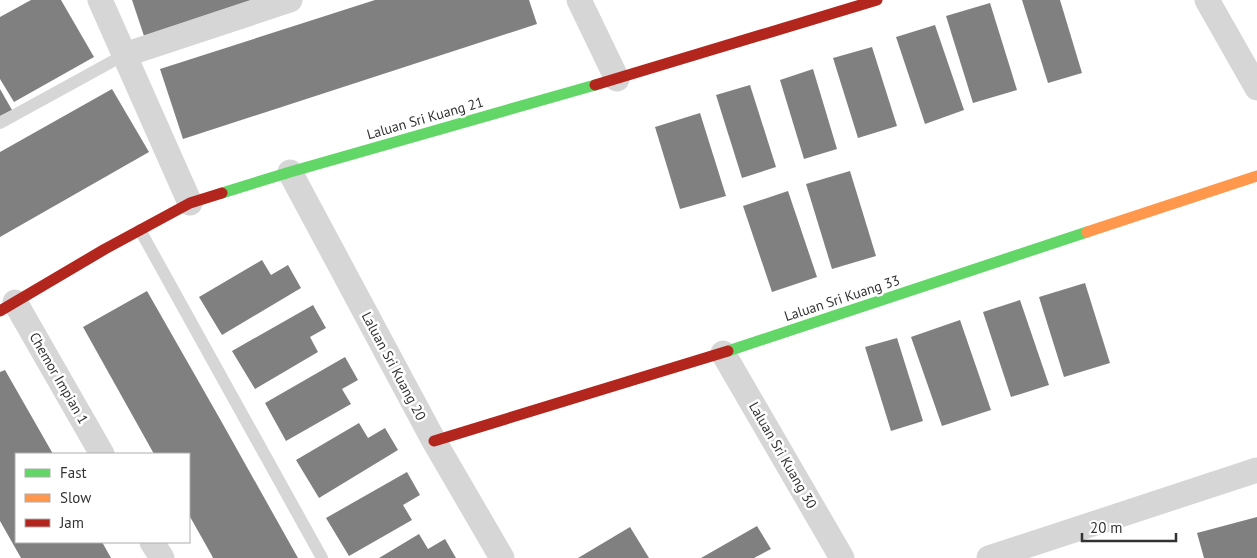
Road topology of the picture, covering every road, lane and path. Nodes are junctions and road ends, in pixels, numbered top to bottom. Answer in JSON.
{"nodes":[{"id":1,"x":100,"y":0,"type":"edge"},
{"id":2,"x":290,"y":0,"type":"edge"},
{"id":3,"x":579,"y":0,"type":"edge"},
{"id":4,"x":877,"y":0,"type":"edge"},
{"id":5,"x":1207,"y":0,"type":"edge"},
{"id":6,"x":124,"y":55,"type":"junction"},
{"id":7,"x":617,"y":79,"type":"junction"},
{"id":8,"x":1257,"y":88,"type":"edge"},
{"id":9,"x":0,"y":124,"type":"edge"},
{"id":10,"x":290,"y":172,"type":"junction"},
{"id":11,"x":1257,"y":176,"type":"edge"},
{"id":12,"x":190,"y":203,"type":"junction"},
{"id":13,"x":140,"y":230,"type":"junction"},
{"id":14,"x":8,"y":307,"type":"edge"},
{"id":15,"x":723,"y":353,"type":"junction"},
{"id":16,"x":434,"y":440,"type":"junction"},
{"id":17,"x":101,"y":453,"type":"edge"},
{"id":18,"x":1257,"y":470,"type":"edge"},
{"id":19,"x":153,"y":543,"type":"edge"},
{"id":20,"x":162,"y":558,"type":"edge"},
{"id":21,"x":322,"y":558,"type":"edge"},
{"id":22,"x":502,"y":558,"type":"edge"},
{"id":23,"x":842,"y":558,"type":"edge"},
{"id":24,"x":989,"y":558,"type":"edge"}],
"edges":[{"from":1,"to":6,"type":"street"},
{"from":2,"to":6,"type":"street"},
{"from":3,"to":7,"type":"street"},
{"from":4,"to":7,"type":"street","name":"Laluan Sri Kuang 21"},
{"from":5,"to":8,"type":"street"},
{"from":6,"to":9,"type":"lane"},
{"from":6,"to":12,"type":"street"},
{"from":7,"to":10,"type":"street","name":"Laluan Sri Kuang 21"},
{"from":10,"to":12,"type":"street","name":"Laluan Sri Kuang 21"},
{"from":10,"to":16,"type":"street","name":"Laluan Sri Kuang 20"},
{"from":11,"to":15,"type":"street","name":"Laluan Sri Kuang 33"},
{"from":12,"to":13,"type":"street","name":"Laluan Sri Kuang 21"},
{"from":13,"to":14,"type":"street","name":"Laluan Sri Kuang 21"},
{"from":13,"to":21,"type":"lane"},
{"from":14,"to":17,"type":"street","name":"Chemor Impian 1"},
{"from":15,"to":16,"type":"street","name":"Laluan Sri Kuang 33"},
{"from":15,"to":23,"type":"street","name":"Laluan Sri Kuang 30"},
{"from":16,"to":22,"type":"street","name":"Laluan Sri Kuang 20"},
{"from":18,"to":24,"type":"street"},
{"from":19,"to":20,"type":"street"}]}
